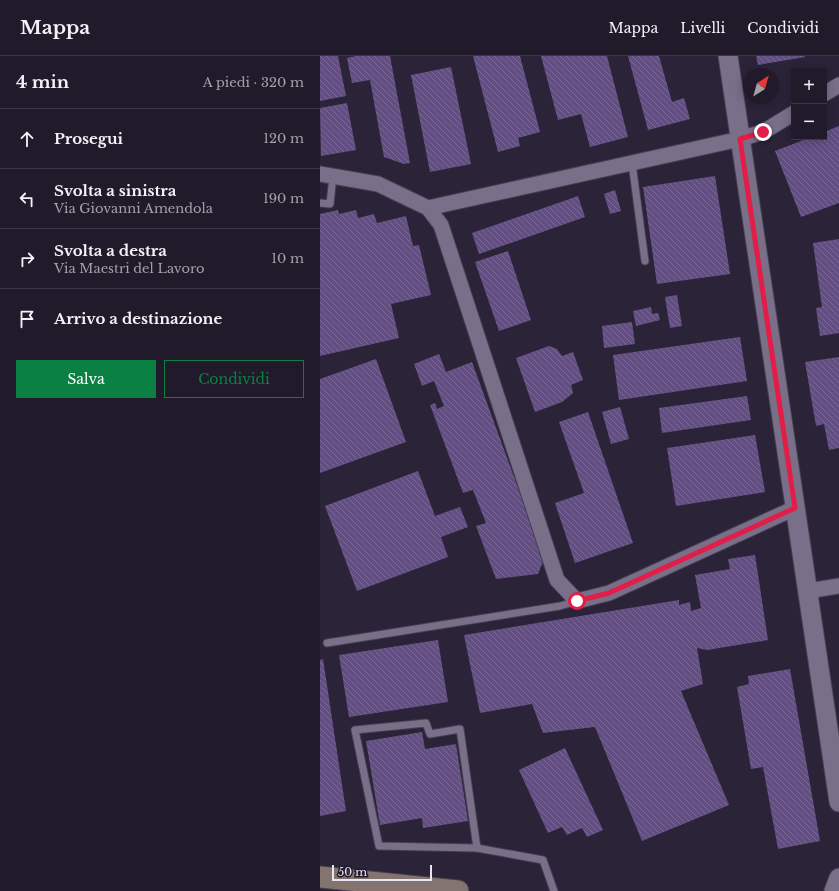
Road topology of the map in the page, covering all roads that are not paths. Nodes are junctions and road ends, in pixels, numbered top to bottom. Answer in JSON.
{"nodes":[{"id":1,"x":728,"y":56,"type":"edge"},
{"id":2,"x":839,"y":85,"type":"edge"},
{"id":3,"x":827,"y":92,"type":"edge"},
{"id":4,"x":791,"y":115,"type":"edge"},
{"id":5,"x":740,"y":139,"type":"junction"},
{"id":6,"x":632,"y":163,"type":"junction"},
{"id":7,"x":326,"y":175,"type":"edge"},
{"id":8,"x":320,"y":203,"type":"edge"},
{"id":9,"x":428,"y":208,"type":"junction"},
{"id":10,"x":645,"y":261,"type":"dead end"},
{"id":11,"x":795,"y":508,"type":"junction"},
{"id":12,"x":839,"y":586,"type":"edge"},
{"id":13,"x":808,"y":591,"type":"junction"},
{"id":14,"x":577,"y":601,"type":"junction"},
{"id":15,"x":327,"y":643,"type":"dead end"},
{"id":16,"x":839,"y":802,"type":"edge"},
{"id":17,"x":477,"y":848,"type":"junction"},
{"id":18,"x":320,"y":866,"type":"edge"},
{"id":19,"x":320,"y":876,"type":"edge"},
{"id":20,"x":839,"y":878,"type":"edge"},
{"id":21,"x":353,"y":880,"type":"junction"},
{"id":22,"x":458,"y":891,"type":"edge"},
{"id":23,"x":554,"y":891,"type":"edge"},
{"id":24,"x":834,"y":891,"type":"edge"}],
"edges":[{"from":1,"to":5,"type":"street"},
{"from":2,"to":3,"type":"street"},
{"from":4,"to":5,"type":"street"},
{"from":5,"to":6,"type":"street"},
{"from":5,"to":11,"type":"street"},
{"from":6,"to":9,"type":"street"},
{"from":6,"to":10,"type":"lane"},
{"from":7,"to":8,"type":"lane"},
{"from":7,"to":9,"type":"street"},
{"from":9,"to":14,"type":"street"},
{"from":11,"to":13,"type":"street"},
{"from":11,"to":14,"type":"street"},
{"from":12,"to":13,"type":"street"},
{"from":13,"to":16,"type":"street"},
{"from":14,"to":15,"type":"lane"},
{"from":17,"to":17,"type":"lane"},
{"from":17,"to":23,"type":"lane"},
{"from":18,"to":21,"type":"main road"},
{"from":19,"to":21,"type":"main road"},
{"from":20,"to":24,"type":"street"},
{"from":21,"to":22,"type":"main road"}]}
